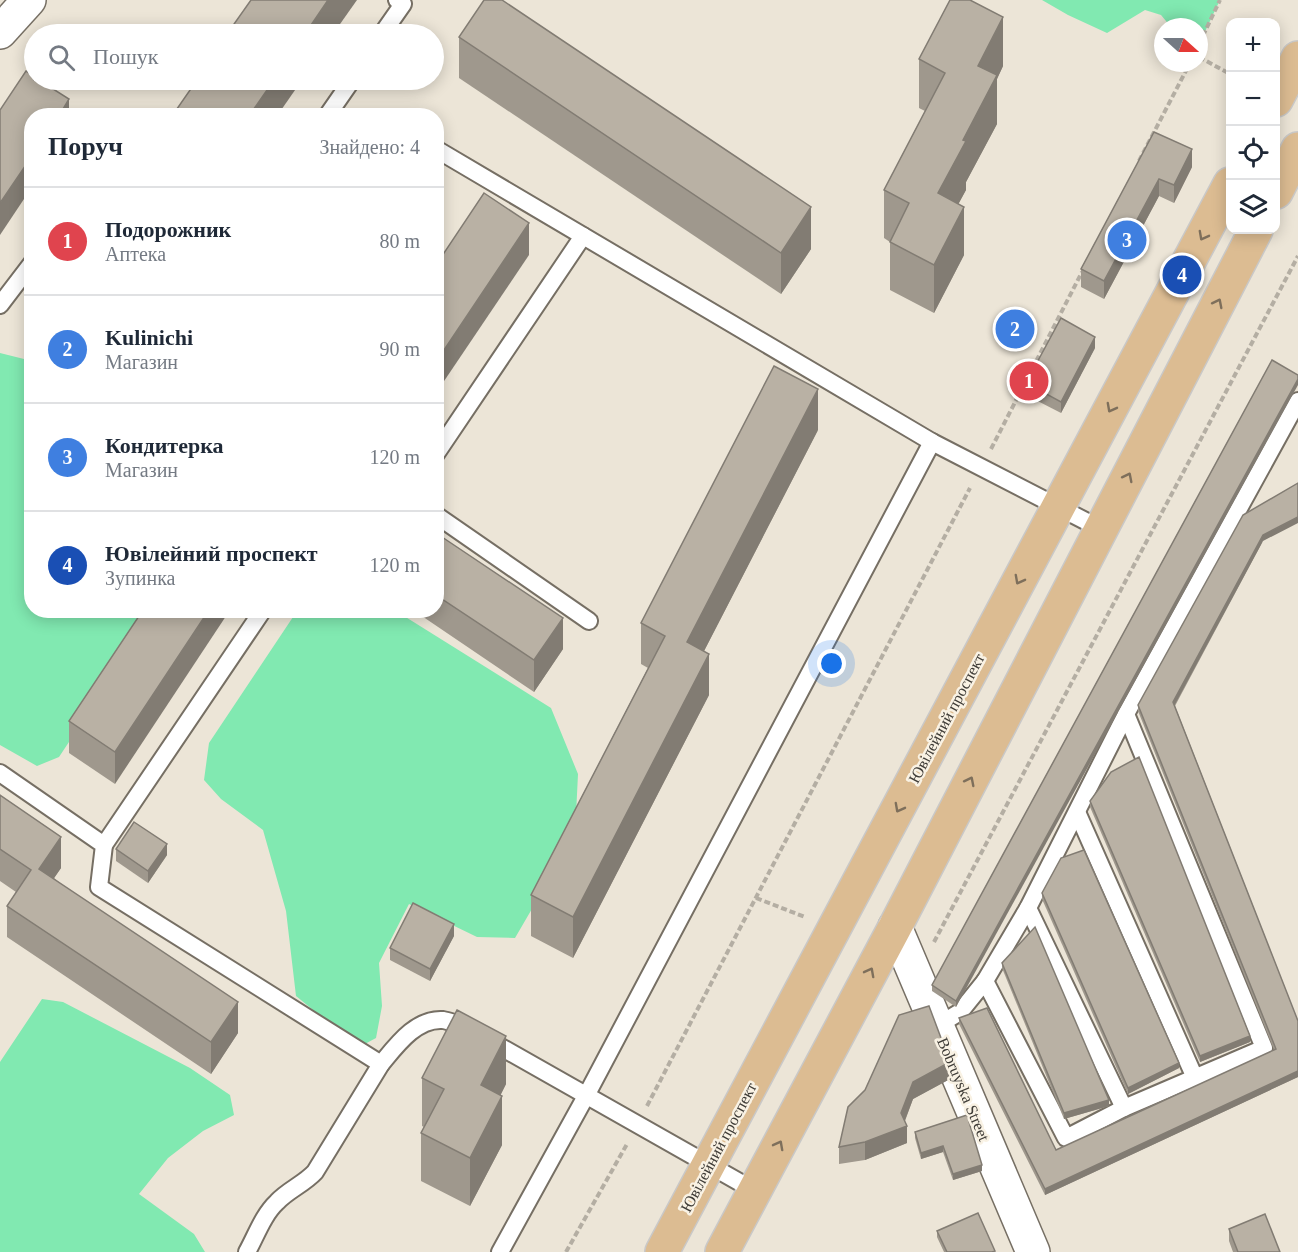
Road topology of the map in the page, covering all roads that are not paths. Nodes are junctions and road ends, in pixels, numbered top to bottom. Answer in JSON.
{"nodes":[{"id":1,"x":29,"y":0,"type":"edge"},
{"id":2,"x":397,"y":0,"type":"edge"},
{"id":3,"x":389,"y":24,"type":"edge"},
{"id":4,"x":0,"y":32,"type":"edge"},
{"id":5,"x":1298,"y":58,"type":"edge"},
{"id":6,"x":345,"y":90,"type":"edge"},
{"id":7,"x":1280,"y":91,"type":"edge"},
{"id":8,"x":333,"y":108,"type":"edge"},
{"id":9,"x":1298,"y":149,"type":"edge"},
{"id":10,"x":444,"y":155,"type":"edge"},
{"id":11,"x":1280,"y":183,"type":"edge"},
{"id":12,"x":1226,"y":192,"type":"edge"},
{"id":13,"x":1254,"y":234,"type":"edge"},
{"id":14,"x":583,"y":236,"type":"junction"},
{"id":15,"x":24,"y":274,"type":"edge"},
{"id":16,"x":0,"y":305,"type":"edge"},
{"id":17,"x":1298,"y":401,"type":"edge"},
{"id":18,"x":444,"y":442,"type":"edge"},
{"id":19,"x":932,"y":442,"type":"junction"},
{"id":20,"x":1058,"y":507,"type":"junction"},
{"id":21,"x":444,"y":521,"type":"edge"},
{"id":22,"x":1101,"y":529,"type":"junction"},
{"id":23,"x":258,"y":618,"type":"edge"},
{"id":24,"x":589,"y":621,"type":"dead end"},
{"id":25,"x":1126,"y":714,"type":"junction"},
{"id":26,"x":0,"y":774,"type":"edge"},
{"id":27,"x":1077,"y":812,"type":"junction"},
{"id":28,"x":104,"y":845,"type":"junction"},
{"id":29,"x":1028,"y":908,"type":"junction"},
{"id":30,"x":895,"y":927,"type":"junction"},
{"id":31,"x":985,"y":981,"type":"junction"},
{"id":32,"x":937,"y":1026,"type":"junction"},
{"id":33,"x":381,"y":1064,"type":"junction"},
{"id":34,"x":1195,"y":1078,"type":"junction"},
{"id":35,"x":586,"y":1096,"type":"junction"},
{"id":36,"x":1124,"y":1108,"type":"junction"},
{"id":37,"x":709,"y":1165,"type":"junction"},
{"id":38,"x":755,"y":1191,"type":"junction"},
{"id":39,"x":247,"y":1252,"type":"edge"},
{"id":40,"x":500,"y":1252,"type":"edge"},
{"id":41,"x":662,"y":1252,"type":"edge"},
{"id":42,"x":722,"y":1252,"type":"edge"},
{"id":43,"x":1033,"y":1252,"type":"edge"}],
"edges":[{"from":1,"to":4,"type":"street"},
{"from":2,"to":3,"type":"lane"},
{"from":5,"to":7,"type":"main road"},
{"from":6,"to":8,"type":"lane"},
{"from":9,"to":11,"type":"main road"},
{"from":10,"to":14,"type":"lane"},
{"from":12,"to":20,"type":"main road","name":"Ювілейний проспект","one_way":true},
{"from":22,"to":13,"type":"main road","one_way":true},
{"from":14,"to":18,"type":"lane"},
{"from":14,"to":19,"type":"lane"},
{"from":15,"to":16,"type":"lane"},
{"from":17,"to":25,"type":"lane"},
{"from":19,"to":20,"type":"lane"},
{"from":19,"to":35,"type":"lane"},
{"from":20,"to":22,"type":"lane"},
{"from":20,"to":37,"type":"main road","name":"Ювілейний проспект","one_way":true},
{"from":21,"to":24,"type":"lane"},
{"from":30,"to":22,"type":"main road","one_way":true},
{"from":23,"to":28,"type":"lane"},
{"from":25,"to":27,"type":"lane"},
{"from":25,"to":34,"type":"lane"},
{"from":26,"to":28,"type":"lane"},
{"from":27,"to":29,"type":"lane"},
{"from":27,"to":34,"type":"lane"},
{"from":28,"to":33,"type":"lane"},
{"from":29,"to":31,"type":"lane"},
{"from":29,"to":36,"type":"lane"},
{"from":30,"to":32,"type":"street","name":"Bobruyska Street"},
{"from":38,"to":30,"type":"main road","one_way":true},
{"from":31,"to":32,"type":"lane"},
{"from":31,"to":36,"type":"lane"},
{"from":32,"to":43,"type":"street","name":"Bobruyska Street"},
{"from":33,"to":35,"type":"lane"},
{"from":33,"to":39,"type":"lane"},
{"from":34,"to":36,"type":"lane"},
{"from":35,"to":37,"type":"lane"},
{"from":35,"to":40,"type":"lane"},
{"from":37,"to":38,"type":"lane"},
{"from":37,"to":41,"type":"main road","name":"Ювілейний проспект"},
{"from":38,"to":42,"type":"main road"}]}
